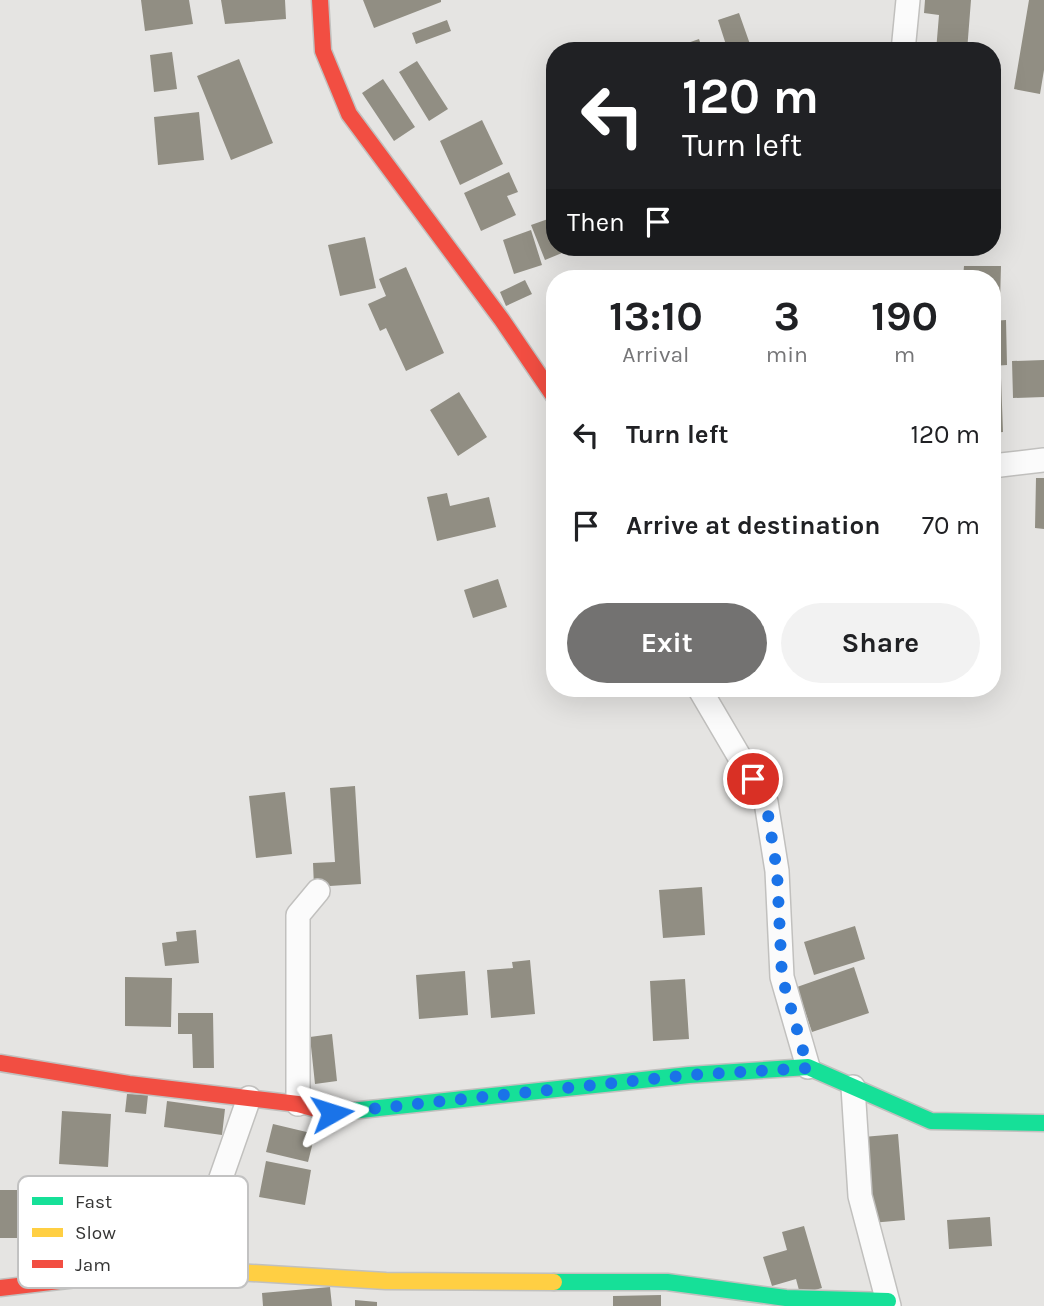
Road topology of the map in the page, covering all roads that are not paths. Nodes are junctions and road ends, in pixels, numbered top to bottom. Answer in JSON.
{"nodes":[{"id":1,"x":320,"y":0,"type":"edge"},
{"id":2,"x":908,"y":0,"type":"edge"},
{"id":3,"x":904,"y":42,"type":"edge"},
{"id":4,"x":546,"y":385,"type":"edge"},
{"id":5,"x":1044,"y":460,"type":"edge"},
{"id":6,"x":1001,"y":465,"type":"edge"},
{"id":7,"x":704,"y":697,"type":"edge"},
{"id":8,"x":318,"y":891,"type":"dead end"},
{"id":9,"x":0,"y":1063,"type":"edge"},
{"id":10,"x":808,"y":1068,"type":"junction"},
{"id":11,"x":853,"y":1087,"type":"junction"},
{"id":12,"x":249,"y":1098,"type":"junction"},
{"id":13,"x":298,"y":1104,"type":"junction"},
{"id":14,"x":1044,"y":1123,"type":"edge"},
{"id":15,"x":222,"y":1176,"type":"edge"},
{"id":16,"x":248,"y":1272,"type":"edge"},
{"id":17,"x":18,"y":1286,"type":"edge"},
{"id":18,"x":0,"y":1288,"type":"edge"},
{"id":19,"x":889,"y":1304,"type":"edge"}],
"edges":[{"from":1,"to":4,"type":"street"},
{"from":2,"to":3,"type":"street"},
{"from":5,"to":6,"type":"street"},
{"from":7,"to":10,"type":"street"},
{"from":8,"to":13,"type":"street"},
{"from":9,"to":12,"type":"street"},
{"from":10,"to":11,"type":"street"},
{"from":10,"to":13,"type":"street"},
{"from":11,"to":14,"type":"street"},
{"from":11,"to":19,"type":"street"},
{"from":12,"to":13,"type":"street"},
{"from":12,"to":15,"type":"street"},
{"from":16,"to":19,"type":"street"},
{"from":17,"to":18,"type":"street"}]}
